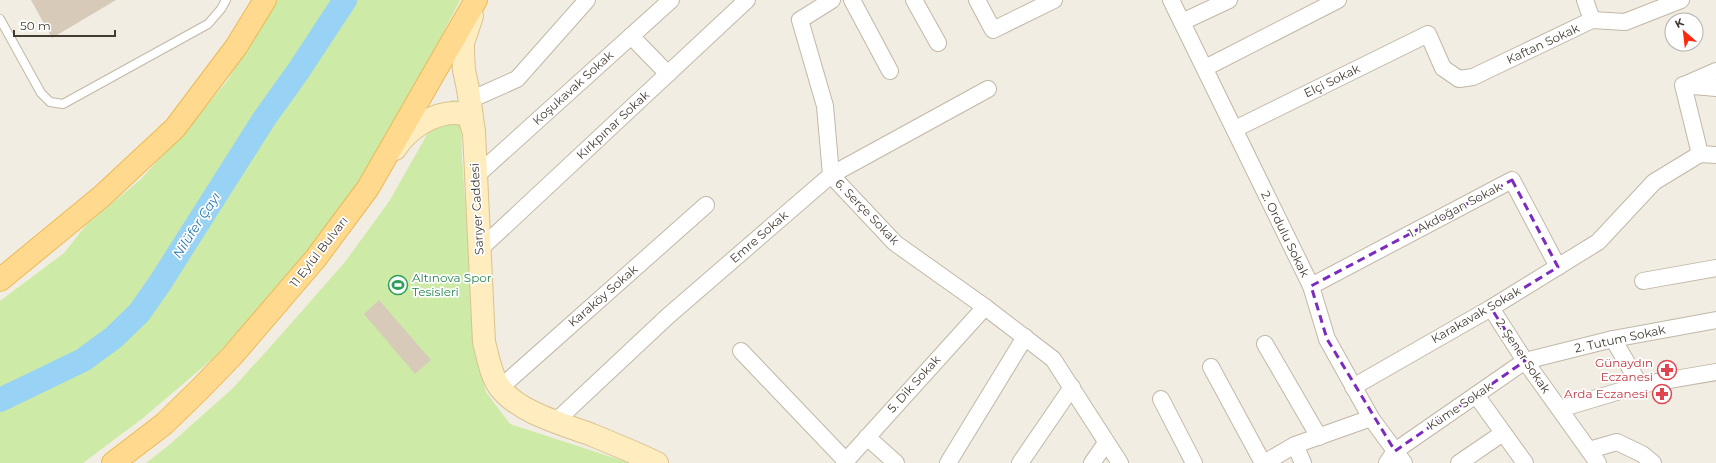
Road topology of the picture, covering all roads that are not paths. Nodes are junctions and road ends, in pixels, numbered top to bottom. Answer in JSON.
{"nodes":[{"id":1,"x":226,"y":0,"type":"edge"},
{"id":2,"x":265,"y":0,"type":"edge"},
{"id":3,"x":477,"y":0,"type":"edge"},
{"id":4,"x":588,"y":0,"type":"edge"},
{"id":5,"x":670,"y":0,"type":"edge"},
{"id":6,"x":747,"y":0,"type":"edge"},
{"id":7,"x":832,"y":0,"type":"edge"},
{"id":8,"x":852,"y":0,"type":"edge"},
{"id":9,"x":914,"y":0,"type":"edge"},
{"id":10,"x":977,"y":0,"type":"edge"},
{"id":11,"x":1171,"y":0,"type":"edge"},
{"id":12,"x":1229,"y":0,"type":"edge"},
{"id":13,"x":1338,"y":0,"type":"edge"},
{"id":14,"x":1584,"y":0,"type":"edge"},
{"id":15,"x":1681,"y":0,"type":"edge"},
{"id":16,"x":1050,"y":1,"type":"edge"},
{"id":17,"x":0,"y":19,"type":"edge"},
{"id":18,"x":1592,"y":20,"type":"junction"},
{"id":19,"x":1182,"y":22,"type":"junction"},
{"id":20,"x":1428,"y":34,"type":"joint"},
{"id":21,"x":631,"y":36,"type":"junction"},
{"id":22,"x":938,"y":43,"type":"dead end"},
{"id":23,"x":1205,"y":68,"type":"junction"},
{"id":24,"x":890,"y":71,"type":"dead end"},
{"id":25,"x":1716,"y":71,"type":"edge"},
{"id":26,"x":668,"y":74,"type":"junction"},
{"id":27,"x":1683,"y":85,"type":"junction"},
{"id":28,"x":1716,"y":88,"type":"edge"},
{"id":29,"x":988,"y":89,"type":"dead end"},
{"id":30,"x":470,"y":100,"type":"junction"},
{"id":31,"x":1235,"y":129,"type":"junction"},
{"id":32,"x":474,"y":132,"type":"junction"},
{"id":33,"x":1708,"y":154,"type":"edge"},
{"id":34,"x":831,"y":175,"type":"junction"},
{"id":35,"x":476,"y":176,"type":"junction"},
{"id":36,"x":370,"y":184,"type":"junction"},
{"id":37,"x":706,"y":206,"type":"dead end"},
{"id":38,"x":479,"y":250,"type":"junction"},
{"id":39,"x":1558,"y":268,"type":"junction"},
{"id":40,"x":1716,"y":268,"type":"edge"},
{"id":41,"x":0,"y":280,"type":"edge"},
{"id":42,"x":1643,"y":281,"type":"dead end"},
{"id":43,"x":1311,"y":286,"type":"junction"},
{"id":44,"x":985,"y":306,"type":"junction"},
{"id":45,"x":1491,"y":308,"type":"junction"},
{"id":46,"x":1716,"y":320,"type":"edge"},
{"id":47,"x":1025,"y":337,"type":"junction"},
{"id":48,"x":1613,"y":339,"type":"junction"},
{"id":49,"x":1265,"y":344,"type":"dead end"},
{"id":50,"x":741,"y":351,"type":"dead end"},
{"id":51,"x":1525,"y":361,"type":"junction"},
{"id":52,"x":1211,"y":367,"type":"dead end"},
{"id":53,"x":1716,"y":372,"type":"edge"},
{"id":54,"x":1640,"y":385,"type":"junction"},
{"id":55,"x":1354,"y":387,"type":"junction"},
{"id":56,"x":500,"y":388,"type":"junction"},
{"id":57,"x":1072,"y":388,"type":"junction"},
{"id":58,"x":1476,"y":395,"type":"junction"},
{"id":59,"x":1161,"y":399,"type":"dead end"},
{"id":60,"x":1560,"y":409,"type":"junction"},
{"id":61,"x":1371,"y":418,"type":"junction"},
{"id":62,"x":556,"y":421,"type":"junction"},
{"id":63,"x":1503,"y":433,"type":"junction"},
{"id":64,"x":867,"y":437,"type":"junction"},
{"id":65,"x":1319,"y":437,"type":"junction"},
{"id":66,"x":1106,"y":443,"type":"junction"},
{"id":67,"x":1295,"y":445,"type":"junction"},
{"id":68,"x":1594,"y":457,"type":"edge"},
{"id":69,"x":1395,"y":459,"type":"edge"},
{"id":70,"x":845,"y":462,"type":"edge"},
{"id":71,"x":112,"y":463,"type":"edge"},
{"id":72,"x":657,"y":463,"type":"edge"},
{"id":73,"x":896,"y":463,"type":"edge"},
{"id":74,"x":948,"y":463,"type":"edge"},
{"id":75,"x":1020,"y":463,"type":"edge"},
{"id":76,"x":1092,"y":463,"type":"edge"},
{"id":77,"x":1120,"y":463,"type":"edge"},
{"id":78,"x":1194,"y":463,"type":"edge"},
{"id":79,"x":1264,"y":463,"type":"edge"},
{"id":80,"x":1303,"y":463,"type":"edge"},
{"id":81,"x":1459,"y":463,"type":"edge"},
{"id":82,"x":1525,"y":463,"type":"edge"},
{"id":83,"x":1653,"y":463,"type":"edge"}],
"edges":[{"from":1,"to":17,"type":"lane"},
{"from":2,"to":41,"type":"main road"},
{"from":3,"to":30,"type":"street","name":"Sarıyer Caddesi"},
{"from":3,"to":36,"type":"main road","name":"11 Eylül Bulvarı"},
{"from":4,"to":30,"type":"street"},
{"from":5,"to":21,"type":"street","name":"Koşukavak Sokak"},
{"from":6,"to":26,"type":"street","name":"Kırkpınar Sokak"},
{"from":7,"to":34,"type":"street","name":"6. Serçe Sokak"},
{"from":8,"to":24,"type":"street"},
{"from":9,"to":22,"type":"street"},
{"from":10,"to":16,"type":"street"},
{"from":11,"to":19,"type":"street","name":"2. Ordulu Sokak"},
{"from":12,"to":19,"type":"street"},
{"from":13,"to":23,"type":"street"},
{"from":14,"to":18,"type":"street"},
{"from":15,"to":18,"type":"street","name":"Kaftan Sokak"},
{"from":18,"to":20,"type":"street","name":"Kaftan Sokak"},
{"from":19,"to":23,"type":"street","name":"2. Ordulu Sokak"},
{"from":20,"to":31,"type":"street","name":"Elçi Sokak"},
{"from":21,"to":26,"type":"street"},
{"from":21,"to":35,"type":"street","name":"Koşukavak Sokak"},
{"from":23,"to":31,"type":"street","name":"2. Ordulu Sokak"},
{"from":25,"to":27,"type":"street"},
{"from":26,"to":38,"type":"street","name":"Kırkpınar Sokak"},
{"from":27,"to":28,"type":"street"},
{"from":27,"to":33,"type":"street"},
{"from":29,"to":34,"type":"street","name":"Emre Sokak"},
{"from":30,"to":32,"type":"street","name":"Sarıyer Caddesi"},
{"from":31,"to":43,"type":"street","name":"2. Ordulu Sokak"},
{"from":32,"to":35,"type":"street","name":"Sarıyer Caddesi"},
{"from":32,"to":36,"type":"street"},
{"from":33,"to":39,"type":"street","name":"Karakavak Sokak"},
{"from":34,"to":44,"type":"street","name":"6. Serçe Sokak"},
{"from":34,"to":62,"type":"street","name":"Emre Sokak"},
{"from":35,"to":38,"type":"street","name":"Sarıyer Caddesi"},
{"from":36,"to":71,"type":"main road","name":"11 Eylül Bulvarı"},
{"from":37,"to":56,"type":"street","name":"Karaköy Sokak"},
{"from":38,"to":56,"type":"street","name":"Sarıyer Caddesi"},
{"from":39,"to":43,"type":"street","name":"1. Akdoğan Sokak"},
{"from":39,"to":45,"type":"street","name":"Karakavak Sokak"},
{"from":40,"to":42,"type":"street"},
{"from":43,"to":55,"type":"street","name":"2. Ordulu Sokak"},
{"from":44,"to":47,"type":"street","name":"6. Serçe Sokak"},
{"from":44,"to":64,"type":"street","name":"5. Dik Sokak"},
{"from":45,"to":51,"type":"street","name":"2. Şener Sokak"},
{"from":45,"to":55,"type":"street","name":"Karakavak Sokak"},
{"from":46,"to":48,"type":"street","name":"2. Tutum Sokak"},
{"from":47,"to":57,"type":"street","name":"6. Serçe Sokak"},
{"from":47,"to":74,"type":"street"},
{"from":48,"to":51,"type":"street","name":"2. Tutum Sokak"},
{"from":48,"to":54,"type":"street"},
{"from":49,"to":65,"type":"street"},
{"from":50,"to":70,"type":"street"},
{"from":51,"to":58,"type":"street","name":"Küme Sokak"},
{"from":51,"to":60,"type":"street","name":"2. Şener Sokak"},
{"from":52,"to":79,"type":"street"},
{"from":53,"to":54,"type":"street"},
{"from":54,"to":60,"type":"street"},
{"from":55,"to":61,"type":"street","name":"2. Ordulu Sokak"},
{"from":56,"to":62,"type":"street","name":"Sarıyer Caddesi"},
{"from":57,"to":66,"type":"street","name":"6. Serçe Sokak"},
{"from":57,"to":75,"type":"street"},
{"from":58,"to":63,"type":"street"},
{"from":58,"to":69,"type":"street","name":"Küme Sokak"},
{"from":59,"to":78,"type":"street"},
{"from":60,"to":68,"type":"street","name":"2. Şener Sokak"},
{"from":61,"to":65,"type":"street"},
{"from":61,"to":69,"type":"street","name":"2. Ordulu Sokak"},
{"from":62,"to":72,"type":"street","name":"Sarıyer Caddesi"},
{"from":63,"to":81,"type":"street"},
{"from":63,"to":82,"type":"street"},
{"from":64,"to":70,"type":"street","name":"5. Dik Sokak"},
{"from":64,"to":73,"type":"street"},
{"from":65,"to":67,"type":"street"},
{"from":66,"to":76,"type":"street"},
{"from":66,"to":77,"type":"street","name":"6. Serçe Sokak"},
{"from":67,"to":79,"type":"street"},
{"from":67,"to":80,"type":"street"},
{"from":68,"to":83,"type":"street"}]}
